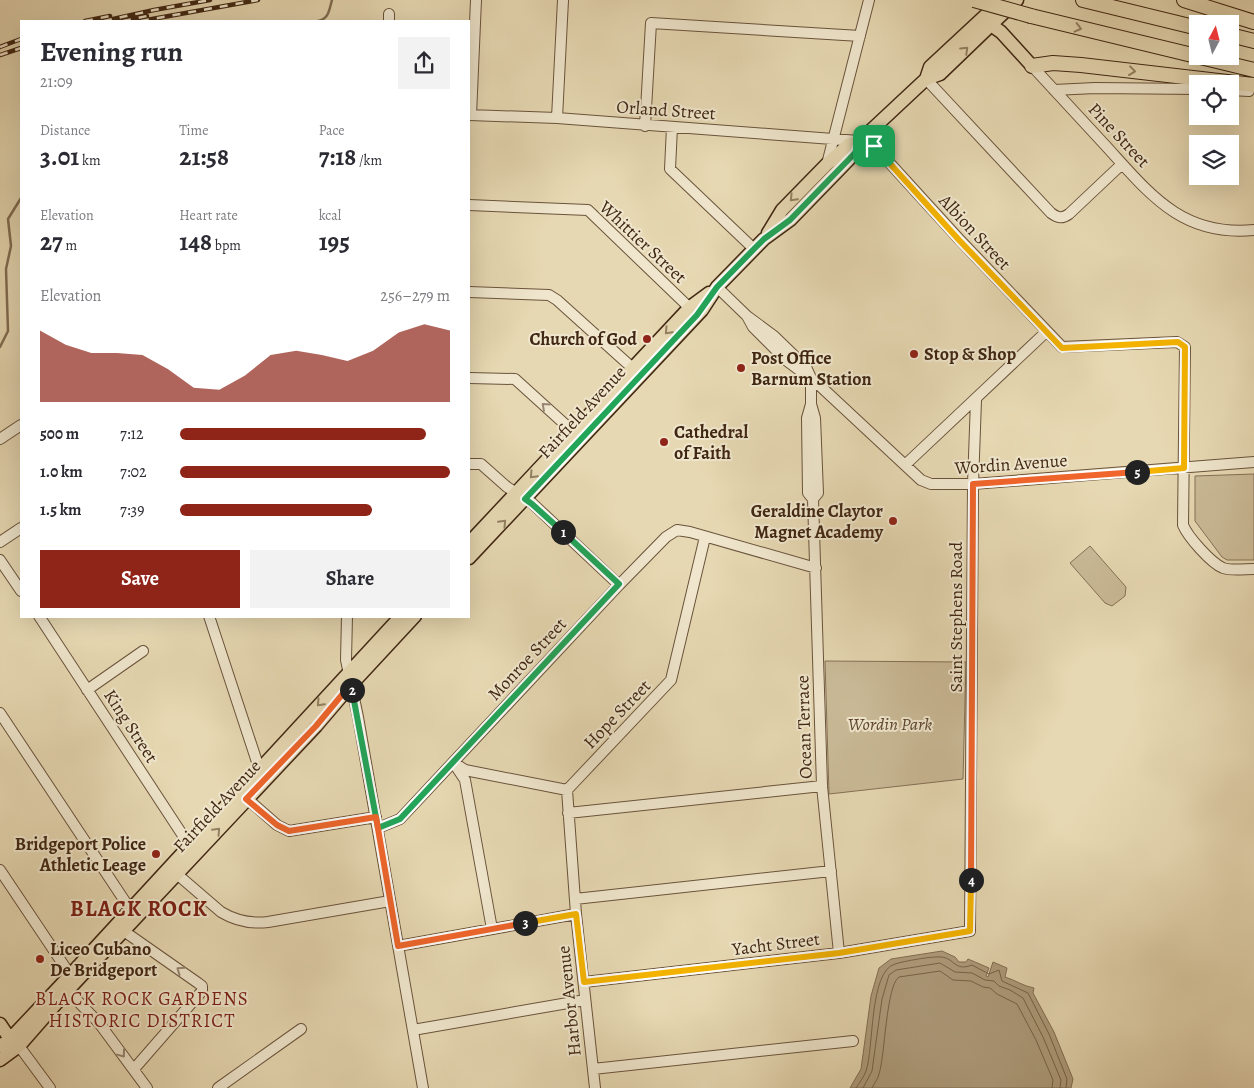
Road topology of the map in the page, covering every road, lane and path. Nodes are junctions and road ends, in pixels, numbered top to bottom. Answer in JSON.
{"nodes":[{"id":1,"x":476,"y":0,"type":"edge"},
{"id":2,"x":563,"y":0,"type":"edge"},
{"id":3,"x":869,"y":0,"type":"edge"},
{"id":4,"x":974,"y":0,"type":"edge"},
{"id":5,"x":1002,"y":0,"type":"edge"},
{"id":6,"x":1016,"y":0,"type":"edge"},
{"id":7,"x":1083,"y":0,"type":"edge"},
{"id":8,"x":1184,"y":0,"type":"edge"},
{"id":9,"x":987,"y":21,"type":"junction"},
{"id":10,"x":1254,"y":22,"type":"edge"},
{"id":11,"x":1189,"y":26,"type":"edge"},
{"id":12,"x":860,"y":36,"type":"junction"},
{"id":13,"x":1239,"y":38,"type":"edge"},
{"id":14,"x":1254,"y":41,"type":"edge"},
{"id":15,"x":1032,"y":66,"type":"junction"},
{"id":16,"x":1254,"y":70,"type":"edge"},
{"id":17,"x":926,"y":79,"type":"junction"},
{"id":18,"x":1251,"y":88,"type":"edge"},
{"id":19,"x":1189,"y":89,"type":"edge"},
{"id":20,"x":1054,"y":90,"type":"junction"},
{"id":21,"x":470,"y":115,"type":"edge"},
{"id":22,"x":557,"y":118,"type":"junction"},
{"id":23,"x":645,"y":126,"type":"junction"},
{"id":24,"x":672,"y":128,"type":"junction"},
{"id":25,"x":834,"y":138,"type":"junction"},
{"id":26,"x":863,"y":139,"type":"junction"},
{"id":27,"x":827,"y":164,"type":"junction"},
{"id":28,"x":1122,"y":164,"type":"junction"},
{"id":29,"x":470,"y":205,"type":"edge"},
{"id":30,"x":1254,"y":230,"type":"edge"},
{"id":31,"x":764,"y":239,"type":"junction"},
{"id":32,"x":754,"y":249,"type":"junction"},
{"id":33,"x":717,"y":287,"type":"junction"},
{"id":34,"x":470,"y":292,"type":"edge"},
{"id":35,"x":694,"y":311,"type":"junction"},
{"id":36,"x":1046,"y":332,"type":"junction"},
{"id":37,"x":637,"y":372,"type":"junction"},
{"id":38,"x":470,"y":378,"type":"edge"},
{"id":39,"x":811,"y":378,"type":"junction"},
{"id":40,"x":976,"y":400,"type":"junction"},
{"id":41,"x":20,"y":426,"type":"edge"},
{"id":42,"x":577,"y":435,"type":"junction"},
{"id":43,"x":0,"y":439,"type":"edge"},
{"id":44,"x":1254,"y":462,"type":"edge"},
{"id":45,"x":470,"y":464,"type":"edge"},
{"id":46,"x":905,"y":465,"type":"junction"},
{"id":47,"x":1184,"y":468,"type":"junction"},
{"id":48,"x":973,"y":484,"type":"junction"},
{"id":49,"x":520,"y":497,"type":"junction"},
{"id":50,"x":20,"y":529,"type":"edge"},
{"id":51,"x":705,"y":537,"type":"junction"},
{"id":52,"x":0,"y":542,"type":"edge"},
{"id":53,"x":470,"y":542,"type":"edge"},
{"id":54,"x":470,"y":557,"type":"edge"},
{"id":55,"x":0,"y":560,"type":"edge"},
{"id":56,"x":816,"y":568,"type":"junction"},
{"id":57,"x":1254,"y":569,"type":"edge"},
{"id":58,"x":619,"y":584,"type":"junction"},
{"id":59,"x":20,"y":589,"type":"edge"},
{"id":60,"x":41,"y":618,"type":"edge"},
{"id":61,"x":210,"y":618,"type":"edge"},
{"id":62,"x":347,"y":618,"type":"edge"},
{"id":63,"x":411,"y":618,"type":"edge"},
{"id":64,"x":399,"y":624,"type":"edge"},
{"id":65,"x":143,"y":652,"type":"dead end"},
{"id":66,"x":350,"y":679,"type":"junction"},
{"id":67,"x":87,"y":690,"type":"junction"},
{"id":68,"x":0,"y":714,"type":"edge"},
{"id":69,"x":453,"y":762,"type":"junction"},
{"id":70,"x":263,"y":772,"type":"junction"},
{"id":71,"x":822,"y":786,"type":"junction"},
{"id":72,"x":567,"y":790,"type":"junction"},
{"id":73,"x":242,"y":795,"type":"junction"},
{"id":74,"x":568,"y":813,"type":"junction"},
{"id":75,"x":376,"y":817,"type":"junction"},
{"id":76,"x":378,"y":828,"type":"junction"},
{"id":77,"x":192,"y":849,"type":"junction"},
{"id":78,"x":0,"y":870,"type":"edge"},
{"id":79,"x":173,"y":870,"type":"junction"},
{"id":80,"x":831,"y":872,"type":"junction"},
{"id":81,"x":575,"y":898,"type":"junction"},
{"id":82,"x":390,"y":901,"type":"junction"},
{"id":83,"x":133,"y":914,"type":"junction"},
{"id":84,"x":576,"y":914,"type":"junction"},
{"id":85,"x":120,"y":928,"type":"junction"},
{"id":86,"x":492,"y":929,"type":"junction"},
{"id":87,"x":970,"y":931,"type":"joint"},
{"id":88,"x":398,"y":946,"type":"junction"},
{"id":89,"x":839,"y":953,"type":"junction"},
{"id":90,"x":584,"y":982,"type":"junction"},
{"id":91,"x":68,"y":983,"type":"junction"},
{"id":92,"x":585,"y":1000,"type":"junction"},
{"id":93,"x":0,"y":1024,"type":"edge"},
{"id":94,"x":301,"y":1030,"type":"dead end"},
{"id":95,"x":413,"y":1030,"type":"junction"},
{"id":96,"x":852,"y":1041,"type":"dead end"},
{"id":97,"x":9,"y":1044,"type":"edge"},
{"id":98,"x":0,"y":1060,"type":"edge"},
{"id":99,"x":592,"y":1068,"type":"junction"},
{"id":100,"x":134,"y":1069,"type":"junction"},
{"id":101,"x":50,"y":1088,"type":"edge"},
{"id":102,"x":147,"y":1088,"type":"edge"},
{"id":103,"x":218,"y":1088,"type":"edge"},
{"id":104,"x":424,"y":1088,"type":"edge"},
{"id":105,"x":595,"y":1088,"type":"edge"}],
"edges":[{"from":1,"to":21,"type":"street"},
{"from":2,"to":22,"type":"street"},
{"from":3,"to":12,"type":"street"},
{"from":4,"to":16,"type":"highway","one_way":true,"bridge":true},
{"from":5,"to":9,"type":"main road","name":"Fairfield Avenue"},
{"from":6,"to":9,"type":"main road","name":"Fairfield Avenue"},
{"from":7,"to":11,"type":"highway"},
{"from":8,"to":10,"type":"highway"},
{"from":9,"to":15,"type":"main road","name":"Pine Street"},
{"from":9,"to":17,"type":"main road","name":"Fairfield Avenue"},
{"from":12,"to":23,"type":"street"},
{"from":12,"to":25,"type":"street"},
{"from":13,"to":14,"type":"highway"},
{"from":15,"to":18,"type":"highway","one_way":true},
{"from":15,"to":20,"type":"street","name":"Pine Street"},
{"from":17,"to":26,"type":"main road","name":"Fairfield Avenue"},
{"from":17,"to":28,"type":"street"},
{"from":19,"to":20,"type":"street"},
{"from":20,"to":28,"type":"street","name":"Pine Street"},
{"from":21,"to":22,"type":"street","name":"Orland Street"},
{"from":22,"to":23,"type":"street","name":"Orland Street"},
{"from":23,"to":24,"type":"street","name":"Orland Street"},
{"from":24,"to":25,"type":"street","name":"Orland Street"},
{"from":24,"to":32,"type":"street"},
{"from":25,"to":26,"type":"street","name":"Orland Street"},
{"from":25,"to":27,"type":"street"},
{"from":26,"to":27,"type":"main road","name":"Fairfield Avenue"},
{"from":26,"to":31,"type":"main road","name":"Fairfield Avenue"},
{"from":26,"to":36,"type":"street","name":"Albion Street"},
{"from":27,"to":31,"type":"main road","name":"Fairfield Avenue","one_way":true},
{"from":28,"to":30,"type":"street","name":"Pine Street"},
{"from":29,"to":35,"type":"street","name":"Whittier Street"},
{"from":31,"to":32,"type":"main road","name":"Fairfield Avenue"},
{"from":32,"to":33,"type":"main road","name":"Fairfield Avenue"},
{"from":33,"to":35,"type":"main road","name":"Fairfield Avenue"},
{"from":33,"to":39,"type":"street","name":"Wordin Avenue"},
{"from":34,"to":37,"type":"street"},
{"from":35,"to":37,"type":"main road","name":"Fairfield Avenue"},
{"from":36,"to":40,"type":"street"},
{"from":36,"to":47,"type":"street","name":"Albion Street"},
{"from":37,"to":42,"type":"main road","name":"Fairfield Avenue"},
{"from":42,"to":38,"type":"street","one_way":true},
{"from":39,"to":46,"type":"street","name":"Wordin Avenue"},
{"from":39,"to":56,"type":"street","name":"Ocean Terrace"},
{"from":40,"to":46,"type":"street"},
{"from":40,"to":48,"type":"street","name":"Saint Stephens Road"},
{"from":41,"to":43,"type":"street"},
{"from":42,"to":49,"type":"main road","name":"Fairfield Avenue"},
{"from":44,"to":47,"type":"street","name":"Wordin Avenue"},
{"from":45,"to":49,"type":"street"},
{"from":46,"to":48,"type":"street","name":"Wordin Avenue"},
{"from":47,"to":48,"type":"street","name":"Wordin Avenue"},
{"from":47,"to":57,"type":"street"},
{"from":48,"to":87,"type":"street","name":"Saint Stephens Road"},
{"from":49,"to":53,"type":"main road","name":"Fairfield Avenue"},
{"from":54,"to":49,"type":"main road","name":"Fairfield Avenue","one_way":true},
{"from":49,"to":58,"type":"street"},
{"from":50,"to":52,"type":"street"},
{"from":51,"to":56,"type":"street"},
{"from":51,"to":58,"type":"street","name":"Monroe Street"},
{"from":51,"to":72,"type":"street","name":"Hope Street"},
{"from":55,"to":59,"type":"street"},
{"from":56,"to":71,"type":"street","name":"Ocean Terrace"},
{"from":58,"to":69,"type":"street","name":"Monroe Street"},
{"from":60,"to":67,"type":"street","name":"King Street"},
{"from":61,"to":70,"type":"street"},
{"from":62,"to":66,"type":"street"},
{"from":63,"to":64,"type":"main road","name":"Fairfield Avenue"},
{"from":64,"to":66,"type":"main road","name":"Fairfield Avenue"},
{"from":65,"to":67,"type":"street"},
{"from":66,"to":70,"type":"main road","name":"Fairfield Avenue"},
{"from":66,"to":75,"type":"street"},
{"from":67,"to":77,"type":"street","name":"King Street"},
{"from":68,"to":83,"type":"street"},
{"from":69,"to":72,"type":"street"},
{"from":69,"to":76,"type":"street","name":"Monroe Street"},
{"from":69,"to":86,"type":"street"},
{"from":70,"to":73,"type":"main road","name":"Fairfield Avenue"},
{"from":71,"to":74,"type":"street"},
{"from":71,"to":80,"type":"street","name":"Ocean Terrace"},
{"from":72,"to":74,"type":"street","name":"Harbor Avenue"},
{"from":73,"to":75,"type":"street"},
{"from":73,"to":77,"type":"main road","name":"Fairfield Avenue"},
{"from":74,"to":81,"type":"street","name":"Harbor Avenue"},
{"from":75,"to":76,"type":"street"},
{"from":76,"to":82,"type":"street"},
{"from":77,"to":79,"type":"main road","name":"Fairfield Avenue"},
{"from":78,"to":91,"type":"street"},
{"from":79,"to":82,"type":"street"},
{"from":79,"to":83,"type":"main road","name":"Fairfield Avenue"},
{"from":80,"to":81,"type":"street"},
{"from":80,"to":89,"type":"street","name":"Ocean Terrace"},
{"from":81,"to":84,"type":"street","name":"Harbor Avenue"},
{"from":82,"to":88,"type":"street"},
{"from":83,"to":85,"type":"main road","name":"Fairfield Avenue"},
{"from":84,"to":86,"type":"street"},
{"from":84,"to":90,"type":"street","name":"Harbor Avenue"},
{"from":85,"to":91,"type":"main road","name":"Fairfield Avenue"},
{"from":100,"to":85,"type":"street","one_way":true},
{"from":86,"to":88,"type":"street"},
{"from":87,"to":89,"type":"street","name":"Yacht Street"},
{"from":88,"to":95,"type":"street"},
{"from":89,"to":90,"type":"street","name":"Yacht Street"},
{"from":90,"to":92,"type":"street","name":"Harbor Avenue"},
{"from":91,"to":97,"type":"main road","name":"Fairfield Avenue"},
{"from":91,"to":100,"type":"street","one_way":true},
{"from":92,"to":95,"type":"street"},
{"from":92,"to":99,"type":"street","name":"Harbor Avenue"},
{"from":93,"to":97,"type":"main road"},
{"from":94,"to":103,"type":"street"},
{"from":95,"to":104,"type":"street"},
{"from":96,"to":99,"type":"street"},
{"from":97,"to":98,"type":"main road","name":"Fairfield Avenue"},
{"from":97,"to":101,"type":"street"},
{"from":99,"to":105,"type":"street","name":"Harbor Avenue"},
{"from":100,"to":102,"type":"street"}]}
